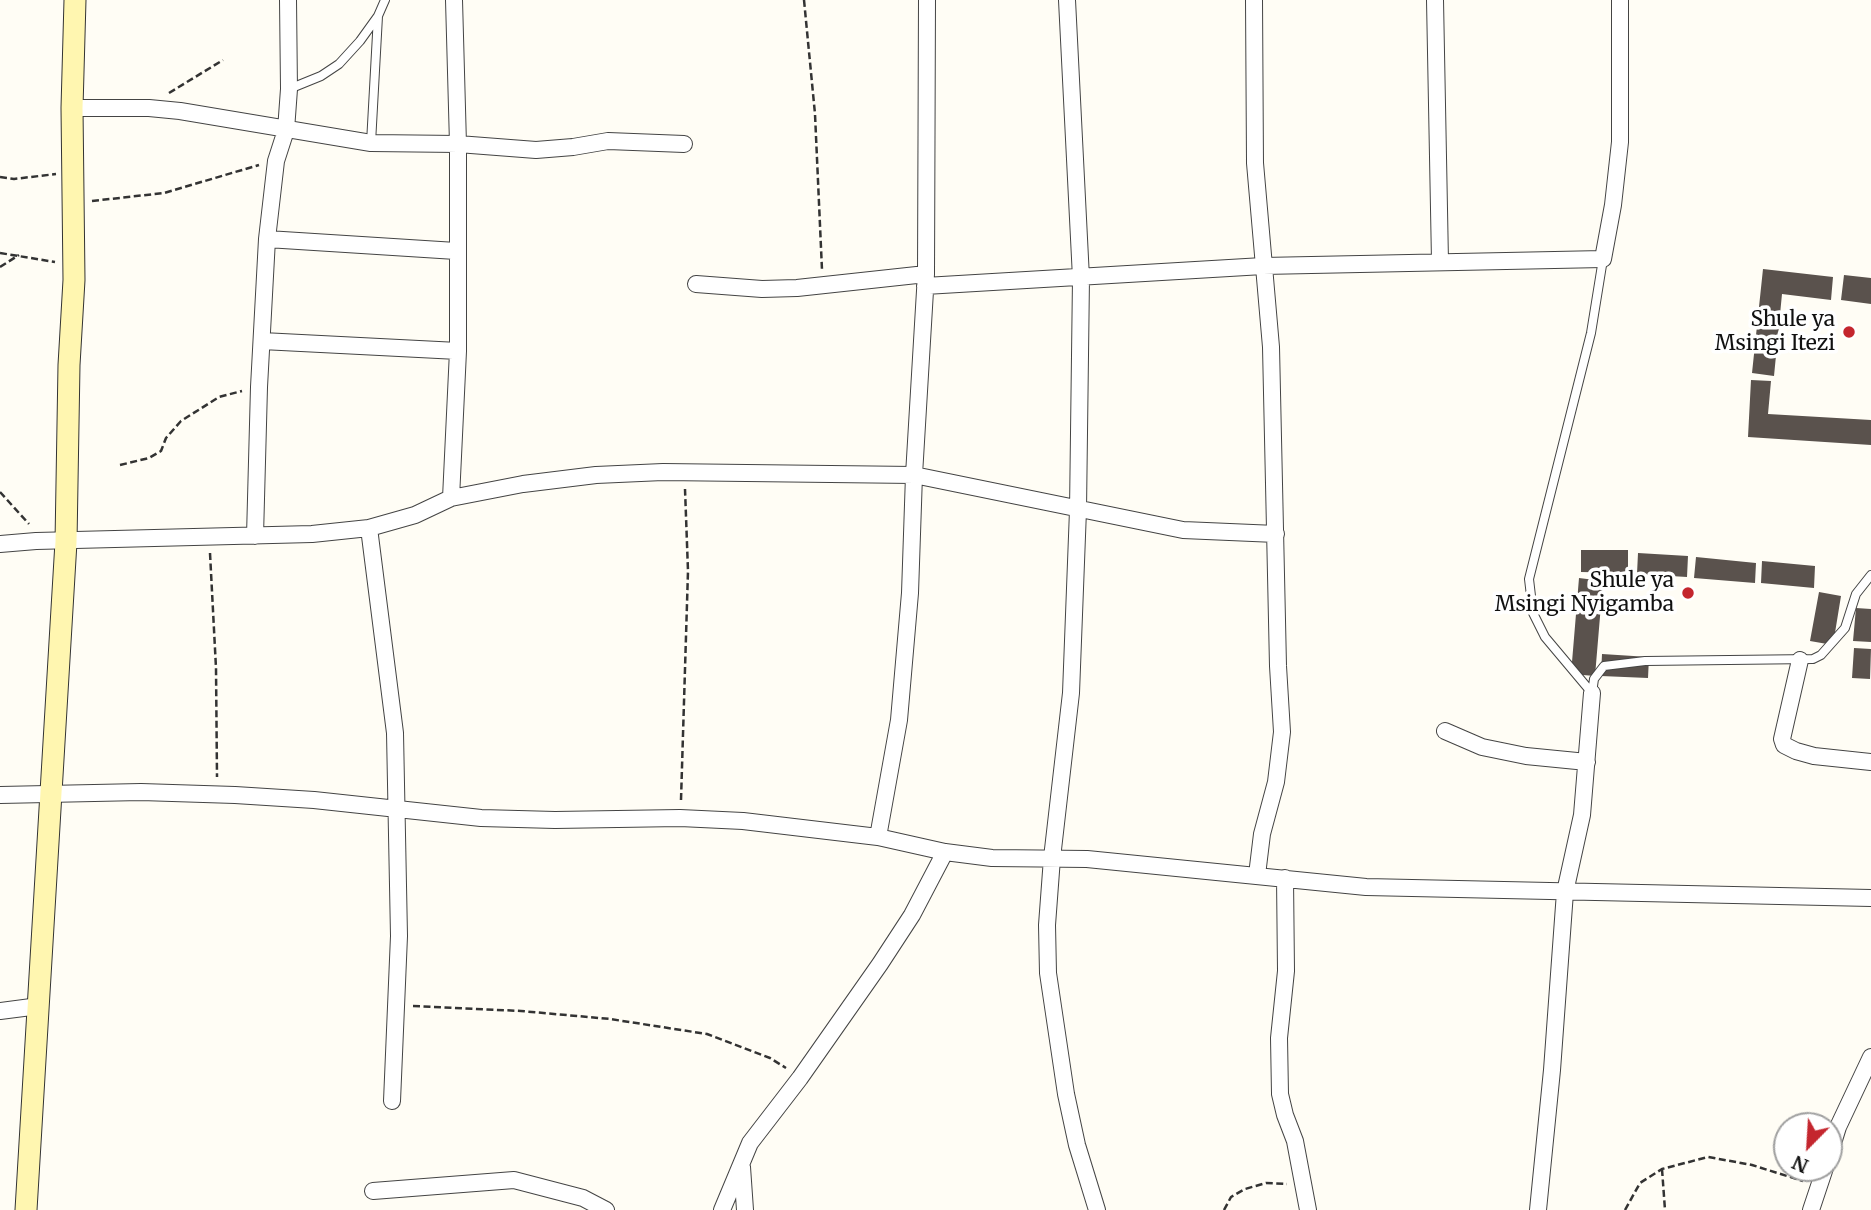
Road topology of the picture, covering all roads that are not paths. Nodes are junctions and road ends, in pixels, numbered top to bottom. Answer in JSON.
{"nodes":[{"id":1,"x":75,"y":0,"type":"edge"},
{"id":2,"x":288,"y":0,"type":"edge"},
{"id":3,"x":385,"y":0,"type":"edge"},
{"id":4,"x":454,"y":0,"type":"edge"},
{"id":5,"x":927,"y":0,"type":"edge"},
{"id":6,"x":1067,"y":0,"type":"edge"},
{"id":7,"x":1254,"y":0,"type":"edge"},
{"id":8,"x":1435,"y":0,"type":"edge"},
{"id":9,"x":1620,"y":0,"type":"edge"},
{"id":10,"x":378,"y":16,"type":"junction"},
{"id":11,"x":289,"y":89,"type":"junction"},
{"id":12,"x":72,"y":108,"type":"junction"},
{"id":13,"x":286,"y":130,"type":"junction"},
{"id":14,"x":371,"y":143,"type":"junction"},
{"id":15,"x":458,"y":144,"type":"junction"},
{"id":16,"x":684,"y":144,"type":"dead end"},
{"id":17,"x":267,"y":239,"type":"junction"},
{"id":18,"x":456,"y":251,"type":"junction"},
{"id":19,"x":1603,"y":259,"type":"junction"},
{"id":20,"x":1440,"y":261,"type":"junction"},
{"id":21,"x":1263,"y":266,"type":"junction"},
{"id":22,"x":1081,"y":278,"type":"junction"},
{"id":23,"x":926,"y":280,"type":"junction"},
{"id":24,"x":696,"y":284,"type":"dead end"},
{"id":25,"x":262,"y":341,"type":"junction"},
{"id":26,"x":458,"y":351,"type":"junction"},
{"id":27,"x":914,"y":475,"type":"junction"},
{"id":28,"x":451,"y":498,"type":"junction"},
{"id":29,"x":1078,"y":510,"type":"junction"},
{"id":30,"x":369,"y":528,"type":"junction"},
{"id":31,"x":1276,"y":534,"type":"junction"},
{"id":32,"x":255,"y":536,"type":"junction"},
{"id":33,"x":56,"y":542,"type":"junction"},
{"id":34,"x":0,"y":544,"type":"edge"},
{"id":35,"x":1871,"y":575,"type":"edge"},
{"id":36,"x":1800,"y":660,"type":"junction"},
{"id":37,"x":1592,"y":693,"type":"junction"},
{"id":38,"x":1445,"y":731,"type":"dead end"},
{"id":39,"x":1587,"y":762,"type":"junction"},
{"id":40,"x":1871,"y":762,"type":"edge"},
{"id":41,"x":50,"y":793,"type":"junction"},
{"id":42,"x":0,"y":795,"type":"edge"},
{"id":43,"x":395,"y":808,"type":"junction"},
{"id":44,"x":878,"y":837,"type":"junction"},
{"id":45,"x":945,"y":852,"type":"junction"},
{"id":46,"x":1052,"y":858,"type":"junction"},
{"id":47,"x":1257,"y":875,"type":"junction"},
{"id":48,"x":1285,"y":878,"type":"junction"},
{"id":49,"x":1565,"y":892,"type":"junction"},
{"id":50,"x":1871,"y":898,"type":"edge"},
{"id":51,"x":39,"y":1006,"type":"junction"},
{"id":52,"x":0,"y":1011,"type":"edge"},
{"id":53,"x":1871,"y":1057,"type":"edge"},
{"id":54,"x":392,"y":1101,"type":"dead end"},
{"id":55,"x":1843,"y":1118,"type":"edge"},
{"id":56,"x":742,"y":1160,"type":"junction"},
{"id":57,"x":1820,"y":1182,"type":"edge"},
{"id":58,"x":373,"y":1191,"type":"dead end"},
{"id":59,"x":26,"y":1210,"type":"edge"},
{"id":60,"x":606,"y":1210,"type":"edge"},
{"id":61,"x":722,"y":1210,"type":"edge"},
{"id":62,"x":745,"y":1210,"type":"edge"},
{"id":63,"x":1097,"y":1210,"type":"edge"},
{"id":64,"x":1308,"y":1210,"type":"edge"},
{"id":65,"x":1538,"y":1210,"type":"edge"},
{"id":66,"x":1811,"y":1210,"type":"edge"}],
"edges":[{"from":1,"to":12,"type":"street"},
{"from":2,"to":11,"type":"street"},
{"from":3,"to":10,"type":"lane"},
{"from":4,"to":15,"type":"street"},
{"from":5,"to":23,"type":"street"},
{"from":6,"to":22,"type":"street"},
{"from":7,"to":21,"type":"street"},
{"from":8,"to":20,"type":"street"},
{"from":9,"to":19,"type":"street"},
{"from":10,"to":11,"type":"lane"},
{"from":10,"to":14,"type":"lane"},
{"from":11,"to":13,"type":"street"},
{"from":12,"to":13,"type":"street"},
{"from":12,"to":33,"type":"street"},
{"from":13,"to":14,"type":"street"},
{"from":13,"to":17,"type":"street"},
{"from":14,"to":15,"type":"street"},
{"from":15,"to":16,"type":"street"},
{"from":15,"to":18,"type":"street"},
{"from":17,"to":18,"type":"street"},
{"from":17,"to":25,"type":"street"},
{"from":18,"to":26,"type":"street"},
{"from":19,"to":20,"type":"street"},
{"from":19,"to":37,"type":"lane"},
{"from":20,"to":21,"type":"street"},
{"from":21,"to":22,"type":"street"},
{"from":21,"to":31,"type":"street"},
{"from":22,"to":23,"type":"street"},
{"from":22,"to":29,"type":"street"},
{"from":23,"to":24,"type":"street"},
{"from":23,"to":27,"type":"street"},
{"from":25,"to":26,"type":"street"},
{"from":25,"to":32,"type":"street"},
{"from":26,"to":28,"type":"street"},
{"from":27,"to":28,"type":"street"},
{"from":27,"to":29,"type":"street"},
{"from":27,"to":44,"type":"street"},
{"from":28,"to":30,"type":"street"},
{"from":29,"to":31,"type":"street"},
{"from":29,"to":46,"type":"street"},
{"from":30,"to":32,"type":"street"},
{"from":30,"to":43,"type":"street"},
{"from":31,"to":47,"type":"street"},
{"from":32,"to":33,"type":"street"},
{"from":33,"to":34,"type":"street"},
{"from":33,"to":41,"type":"street"},
{"from":35,"to":36,"type":"lane"},
{"from":36,"to":37,"type":"lane"},
{"from":36,"to":40,"type":"street"},
{"from":37,"to":39,"type":"street"},
{"from":38,"to":39,"type":"street"},
{"from":39,"to":49,"type":"street"},
{"from":41,"to":42,"type":"street"},
{"from":41,"to":43,"type":"street"},
{"from":41,"to":51,"type":"street"},
{"from":43,"to":44,"type":"street"},
{"from":43,"to":54,"type":"street"},
{"from":44,"to":45,"type":"street"},
{"from":45,"to":46,"type":"street"},
{"from":45,"to":56,"type":"street"},
{"from":46,"to":47,"type":"street"},
{"from":46,"to":63,"type":"street"},
{"from":47,"to":48,"type":"street"},
{"from":48,"to":49,"type":"street"},
{"from":48,"to":64,"type":"street"},
{"from":49,"to":50,"type":"street"},
{"from":49,"to":65,"type":"street"},
{"from":51,"to":52,"type":"street"},
{"from":51,"to":59,"type":"street"},
{"from":53,"to":55,"type":"street"},
{"from":56,"to":61,"type":"street"},
{"from":56,"to":62,"type":"street"},
{"from":57,"to":66,"type":"street"},
{"from":58,"to":60,"type":"street"}]}
